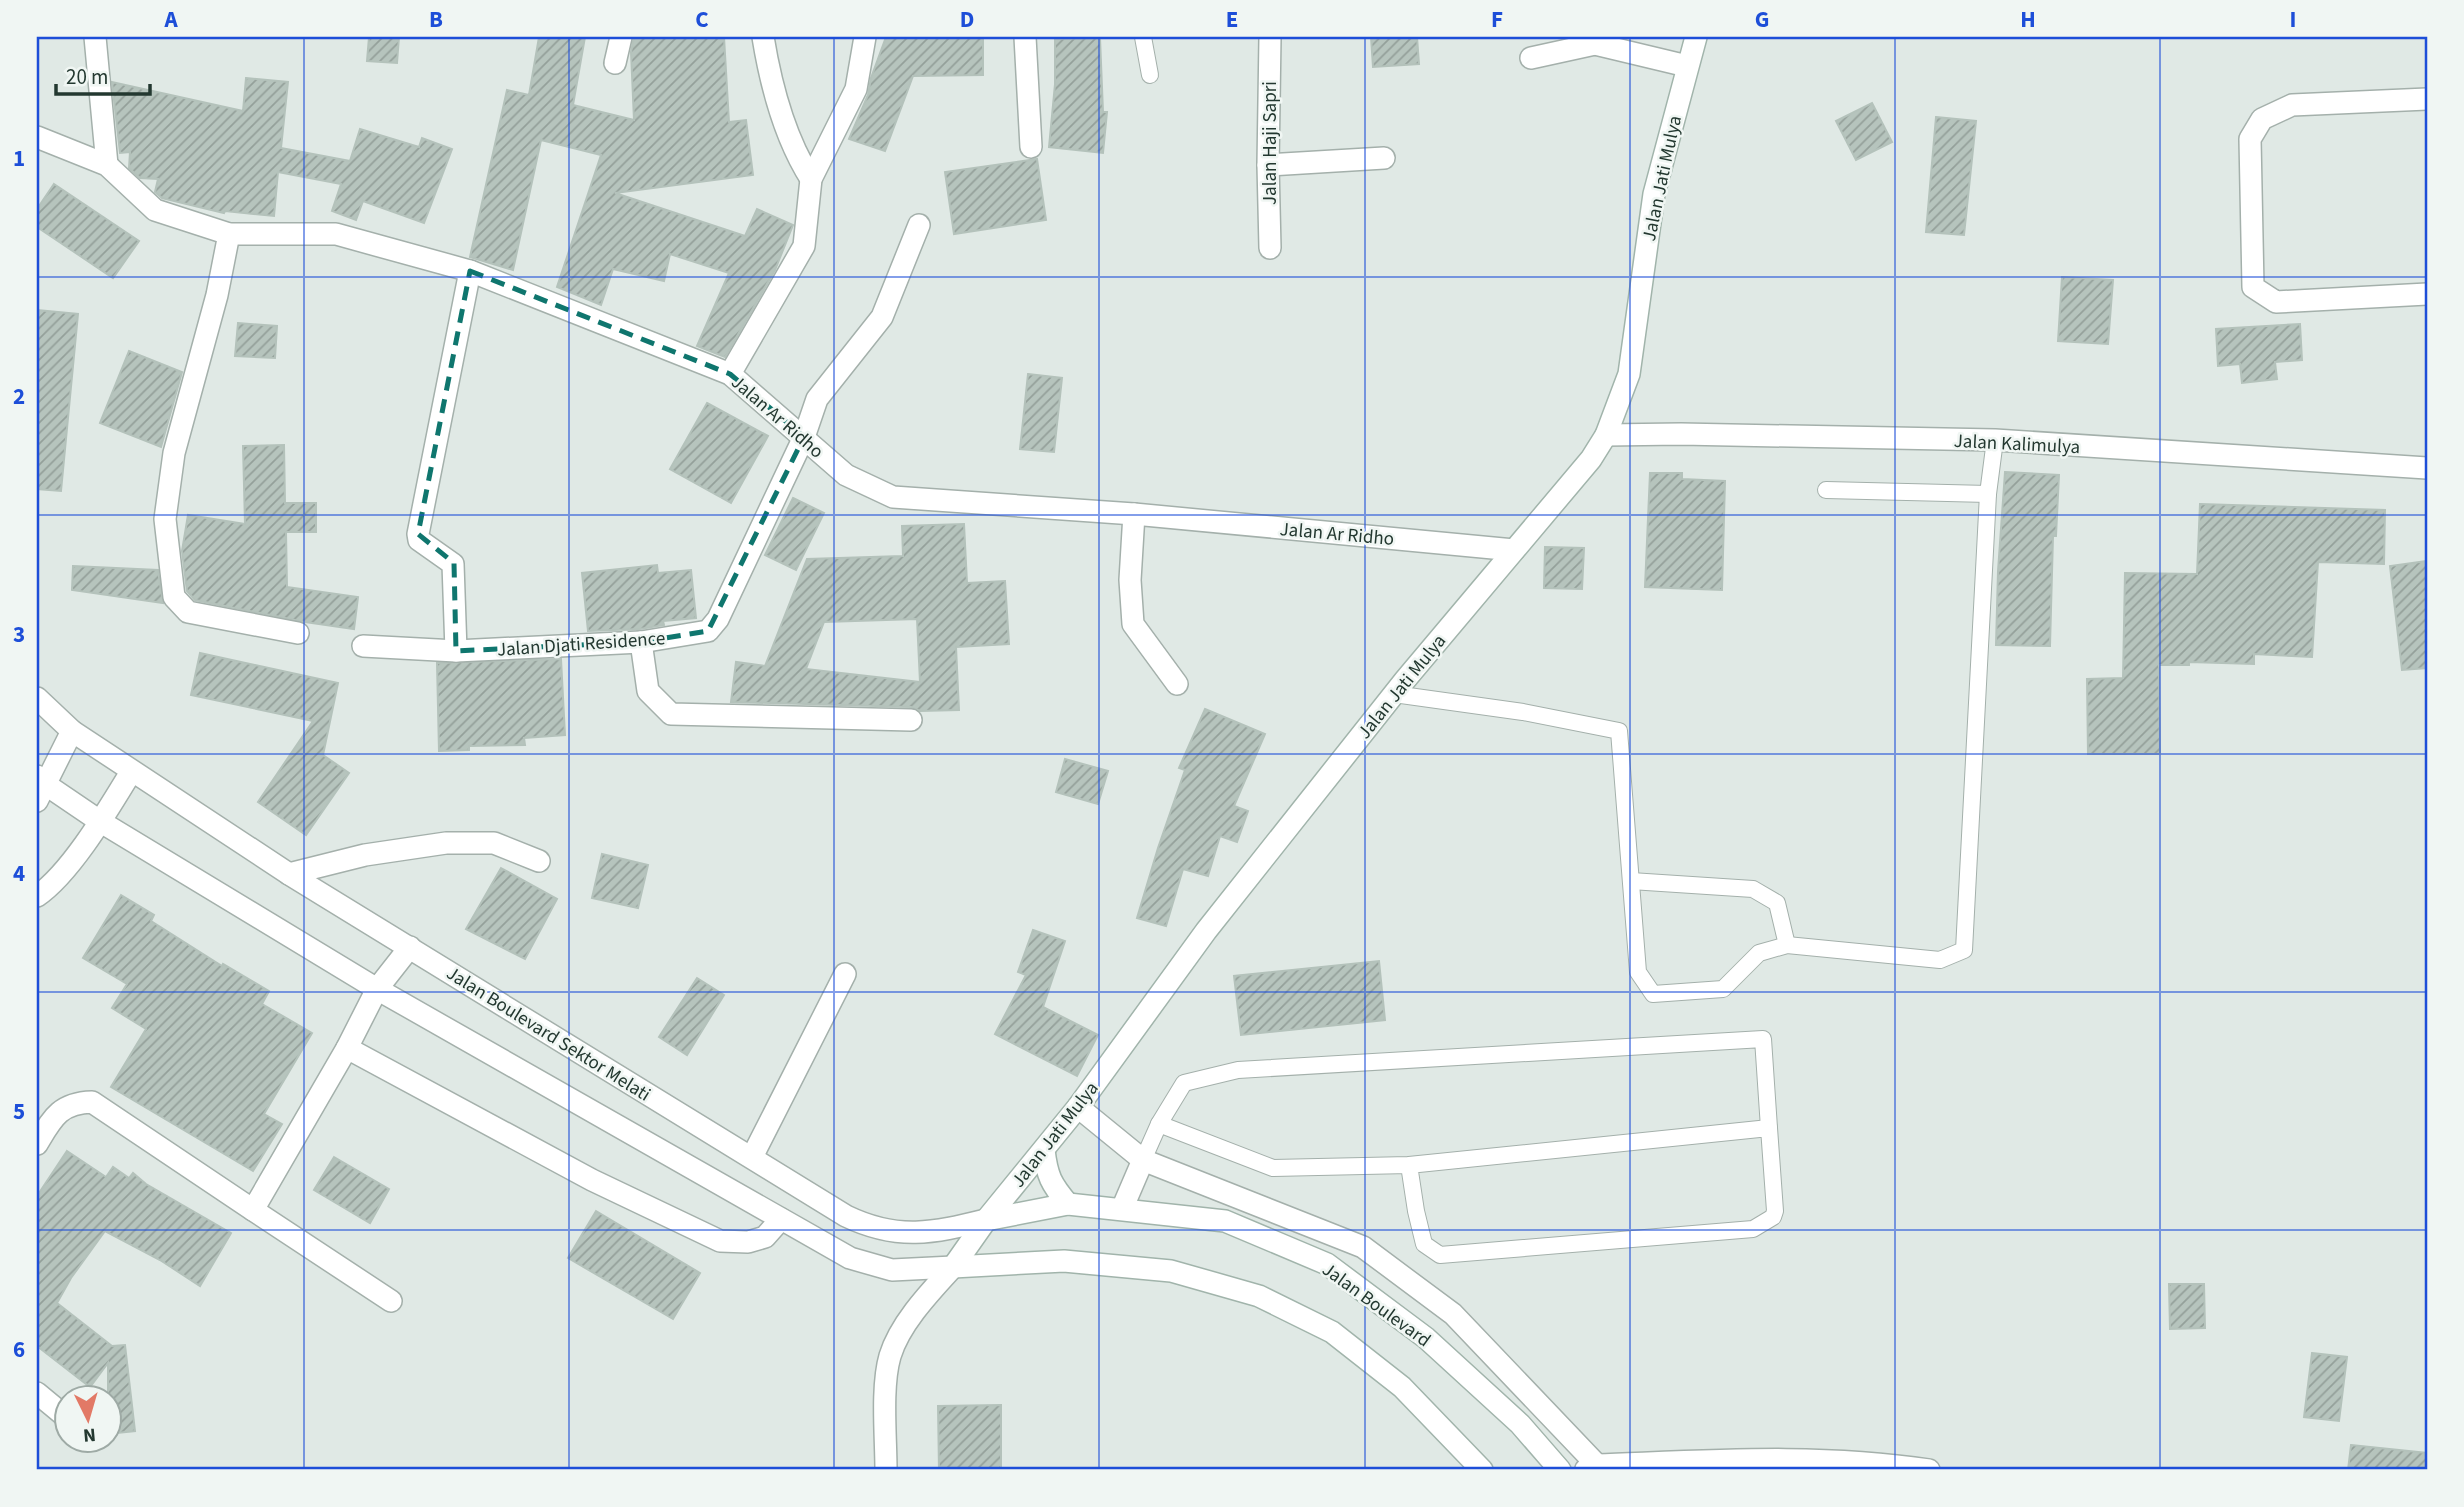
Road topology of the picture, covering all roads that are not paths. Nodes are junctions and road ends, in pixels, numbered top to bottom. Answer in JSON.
{"nodes":[{"id":1,"x":95,"y":37,"type":"edge"},
{"id":2,"x":621,"y":37,"type":"edge"},
{"id":3,"x":763,"y":37,"type":"edge"},
{"id":4,"x":865,"y":37,"type":"edge"},
{"id":5,"x":1025,"y":37,"type":"edge"},
{"id":6,"x":1143,"y":37,"type":"edge"},
{"id":7,"x":1270,"y":37,"type":"edge"},
{"id":8,"x":1696,"y":37,"type":"edge"},
{"id":9,"x":1595,"y":40,"type":"edge"},
{"id":10,"x":1531,"y":58,"type":"dead end"},
{"id":11,"x":615,"y":64,"type":"dead end"},
{"id":12,"x":1687,"y":66,"type":"junction"},
{"id":13,"x":1150,"y":75,"type":"dead end"},
{"id":14,"x":2427,"y":99,"type":"edge"},
{"id":15,"x":37,"y":137,"type":"edge"},
{"id":16,"x":1031,"y":147,"type":"dead end"},
{"id":17,"x":1384,"y":158,"type":"dead end"},
{"id":18,"x":107,"y":165,"type":"junction"},
{"id":19,"x":1268,"y":165,"type":"junction"},
{"id":20,"x":811,"y":179,"type":"junction"},
{"id":21,"x":919,"y":225,"type":"dead end"},
{"id":22,"x":229,"y":234,"type":"junction"},
{"id":23,"x":1270,"y":248,"type":"dead end"},
{"id":24,"x":470,"y":271,"type":"junction"},
{"id":25,"x":2427,"y":294,"type":"edge"},
{"id":26,"x":730,"y":373,"type":"junction"},
{"id":27,"x":1606,"y":435,"type":"junction"},
{"id":28,"x":804,"y":437,"type":"junction"},
{"id":29,"x":1995,"y":440,"type":"junction"},
{"id":30,"x":2427,"y":468,"type":"edge"},
{"id":31,"x":1826,"y":490,"type":"dead end"},
{"id":32,"x":1989,"y":494,"type":"junction"},
{"id":33,"x":1134,"y":514,"type":"junction"},
{"id":34,"x":1514,"y":550,"type":"junction"},
{"id":35,"x":298,"y":633,"type":"dead end"},
{"id":36,"x":641,"y":642,"type":"junction"},
{"id":37,"x":363,"y":646,"type":"dead end"},
{"id":38,"x":456,"y":651,"type":"junction"},
{"id":39,"x":1177,"y":684,"type":"dead end"},
{"id":40,"x":1394,"y":694,"type":"junction"},
{"id":41,"x":37,"y":698,"type":"edge"},
{"id":42,"x":911,"y":720,"type":"dead end"},
{"id":43,"x":72,"y":731,"type":"junction"},
{"id":44,"x":131,"y":772,"type":"junction"},
{"id":45,"x":39,"y":787,"type":"edge"},
{"id":46,"x":101,"y":822,"type":"junction"},
{"id":47,"x":539,"y":861,"type":"dead end"},
{"id":48,"x":289,"y":874,"type":"junction"},
{"id":49,"x":1631,"y":881,"type":"junction"},
{"id":50,"x":37,"y":896,"type":"edge"},
{"id":51,"x":1787,"y":945,"type":"junction"},
{"id":52,"x":410,"y":947,"type":"junction"},
{"id":53,"x":845,"y":974,"type":"dead end"},
{"id":54,"x":377,"y":989,"type":"junction"},
{"id":55,"x":346,"y":1048,"type":"junction"},
{"id":56,"x":1078,"y":1107,"type":"junction"},
{"id":57,"x":1159,"y":1124,"type":"junction"},
{"id":58,"x":1769,"y":1128,"type":"junction"},
{"id":59,"x":37,"y":1144,"type":"edge"},
{"id":60,"x":1044,"y":1150,"type":"junction"},
{"id":61,"x":752,"y":1157,"type":"junction"},
{"id":62,"x":1143,"y":1160,"type":"junction"},
{"id":63,"x":1409,"y":1165,"type":"junction"},
{"id":64,"x":1068,"y":1204,"type":"junction"},
{"id":65,"x":1122,"y":1209,"type":"junction"},
{"id":66,"x":253,"y":1210,"type":"junction"},
{"id":67,"x":780,"y":1219,"type":"junction"},
{"id":68,"x":986,"y":1220,"type":"junction"},
{"id":69,"x":953,"y":1267,"type":"junction"},
{"id":70,"x":391,"y":1301,"type":"dead end"},
{"id":71,"x":37,"y":1393,"type":"edge"},
{"id":72,"x":52,"y":1405,"type":"edge"},
{"id":73,"x":1787,"y":1464,"type":"edge"},
{"id":74,"x":1590,"y":1467,"type":"edge"},
{"id":75,"x":886,"y":1470,"type":"edge"},
{"id":76,"x":1482,"y":1470,"type":"edge"},
{"id":77,"x":1560,"y":1470,"type":"edge"},
{"id":78,"x":1929,"y":1470,"type":"edge"}],
"edges":[{"from":1,"to":18,"type":"street"},
{"from":2,"to":11,"type":"street"},
{"from":3,"to":20,"type":"street"},
{"from":4,"to":20,"type":"street"},
{"from":5,"to":16,"type":"street"},
{"from":6,"to":13,"type":"lane"},
{"from":7,"to":19,"type":"street","name":"Jalan Haji Sapri"},
{"from":8,"to":12,"type":"street","name":"Jalan Jati Mulya"},
{"from":9,"to":10,"type":"street"},
{"from":9,"to":12,"type":"street"},
{"from":12,"to":27,"type":"street","name":"Jalan Jati Mulya"},
{"from":14,"to":25,"type":"street"},
{"from":15,"to":18,"type":"street","name":"Jalan Ar Ridho"},
{"from":17,"to":19,"type":"street"},
{"from":18,"to":22,"type":"street","name":"Jalan Ar Ridho"},
{"from":19,"to":23,"type":"street","name":"Jalan Haji Sapri"},
{"from":20,"to":26,"type":"street"},
{"from":21,"to":28,"type":"street","name":"Jalan Djati Residence"},
{"from":22,"to":24,"type":"street","name":"Jalan Ar Ridho"},
{"from":22,"to":35,"type":"street"},
{"from":24,"to":26,"type":"street","name":"Jalan Ar Ridho"},
{"from":24,"to":38,"type":"street"},
{"from":26,"to":28,"type":"street","name":"Jalan Ar Ridho"},
{"from":27,"to":29,"type":"street","name":"Jalan Kalimulya"},
{"from":27,"to":34,"type":"street","name":"Jalan Jati Mulya"},
{"from":28,"to":33,"type":"street","name":"Jalan Ar Ridho"},
{"from":28,"to":36,"type":"street","name":"Jalan Djati Residence"},
{"from":29,"to":30,"type":"street","name":"Jalan Kalimulya"},
{"from":29,"to":32,"type":"lane"},
{"from":31,"to":32,"type":"lane"},
{"from":32,"to":51,"type":"lane"},
{"from":33,"to":34,"type":"street","name":"Jalan Ar Ridho"},
{"from":33,"to":39,"type":"street"},
{"from":34,"to":40,"type":"street","name":"Jalan Jati Mulya"},
{"from":36,"to":38,"type":"street","name":"Jalan Djati Residence"},
{"from":36,"to":42,"type":"street"},
{"from":37,"to":38,"type":"street","name":"Jalan Djati Residence"},
{"from":40,"to":49,"type":"lane"},
{"from":40,"to":56,"type":"street","name":"Jalan Jati Mulya"},
{"from":41,"to":43,"type":"street","name":"Jalan Boulevard Sektor Melati"},
{"from":43,"to":44,"type":"street","name":"Jalan Boulevard Sektor Melati"},
{"from":43,"to":45,"type":"street"},
{"from":44,"to":46,"type":"street"},
{"from":44,"to":48,"type":"street","name":"Jalan Boulevard Sektor Melati"},
{"from":45,"to":46,"type":"street"},
{"from":46,"to":50,"type":"street"},
{"from":46,"to":54,"type":"street"},
{"from":47,"to":48,"type":"street"},
{"from":48,"to":52,"type":"street","name":"Jalan Boulevard Sektor Melati"},
{"from":49,"to":51,"type":"lane"},
{"from":49,"to":51,"type":"lane"},
{"from":52,"to":54,"type":"street"},
{"from":52,"to":61,"type":"street","name":"Jalan Boulevard Sektor Melati"},
{"from":53,"to":61,"type":"street"},
{"from":54,"to":55,"type":"street"},
{"from":54,"to":67,"type":"street"},
{"from":55,"to":66,"type":"street"},
{"from":55,"to":67,"type":"street"},
{"from":56,"to":60,"type":"street","name":"Jalan Jati Mulya"},
{"from":56,"to":62,"type":"street"},
{"from":57,"to":58,"type":"lane"},
{"from":57,"to":62,"type":"lane"},
{"from":57,"to":63,"type":"lane"},
{"from":58,"to":63,"type":"lane"},
{"from":58,"to":63,"type":"lane"},
{"from":59,"to":66,"type":"street"},
{"from":60,"to":64,"type":"street"},
{"from":60,"to":68,"type":"street","name":"Jalan Jati Mulya"},
{"from":61,"to":68,"type":"street","name":"Jalan Boulevard Sektor Melati"},
{"from":62,"to":65,"type":"street"},
{"from":62,"to":74,"type":"street"},
{"from":64,"to":65,"type":"street","name":"Jalan Boulevard"},
{"from":64,"to":68,"type":"street","name":"Jalan Boulevard"},
{"from":65,"to":77,"type":"street","name":"Jalan Boulevard"},
{"from":66,"to":70,"type":"street"},
{"from":67,"to":69,"type":"street"},
{"from":68,"to":69,"type":"street","name":"Jalan Jati Mulya"},
{"from":69,"to":75,"type":"street","name":"Jalan Jati Mulya"},
{"from":69,"to":76,"type":"street"},
{"from":71,"to":72,"type":"street"},
{"from":73,"to":74,"type":"street"},
{"from":73,"to":78,"type":"street"}]}
